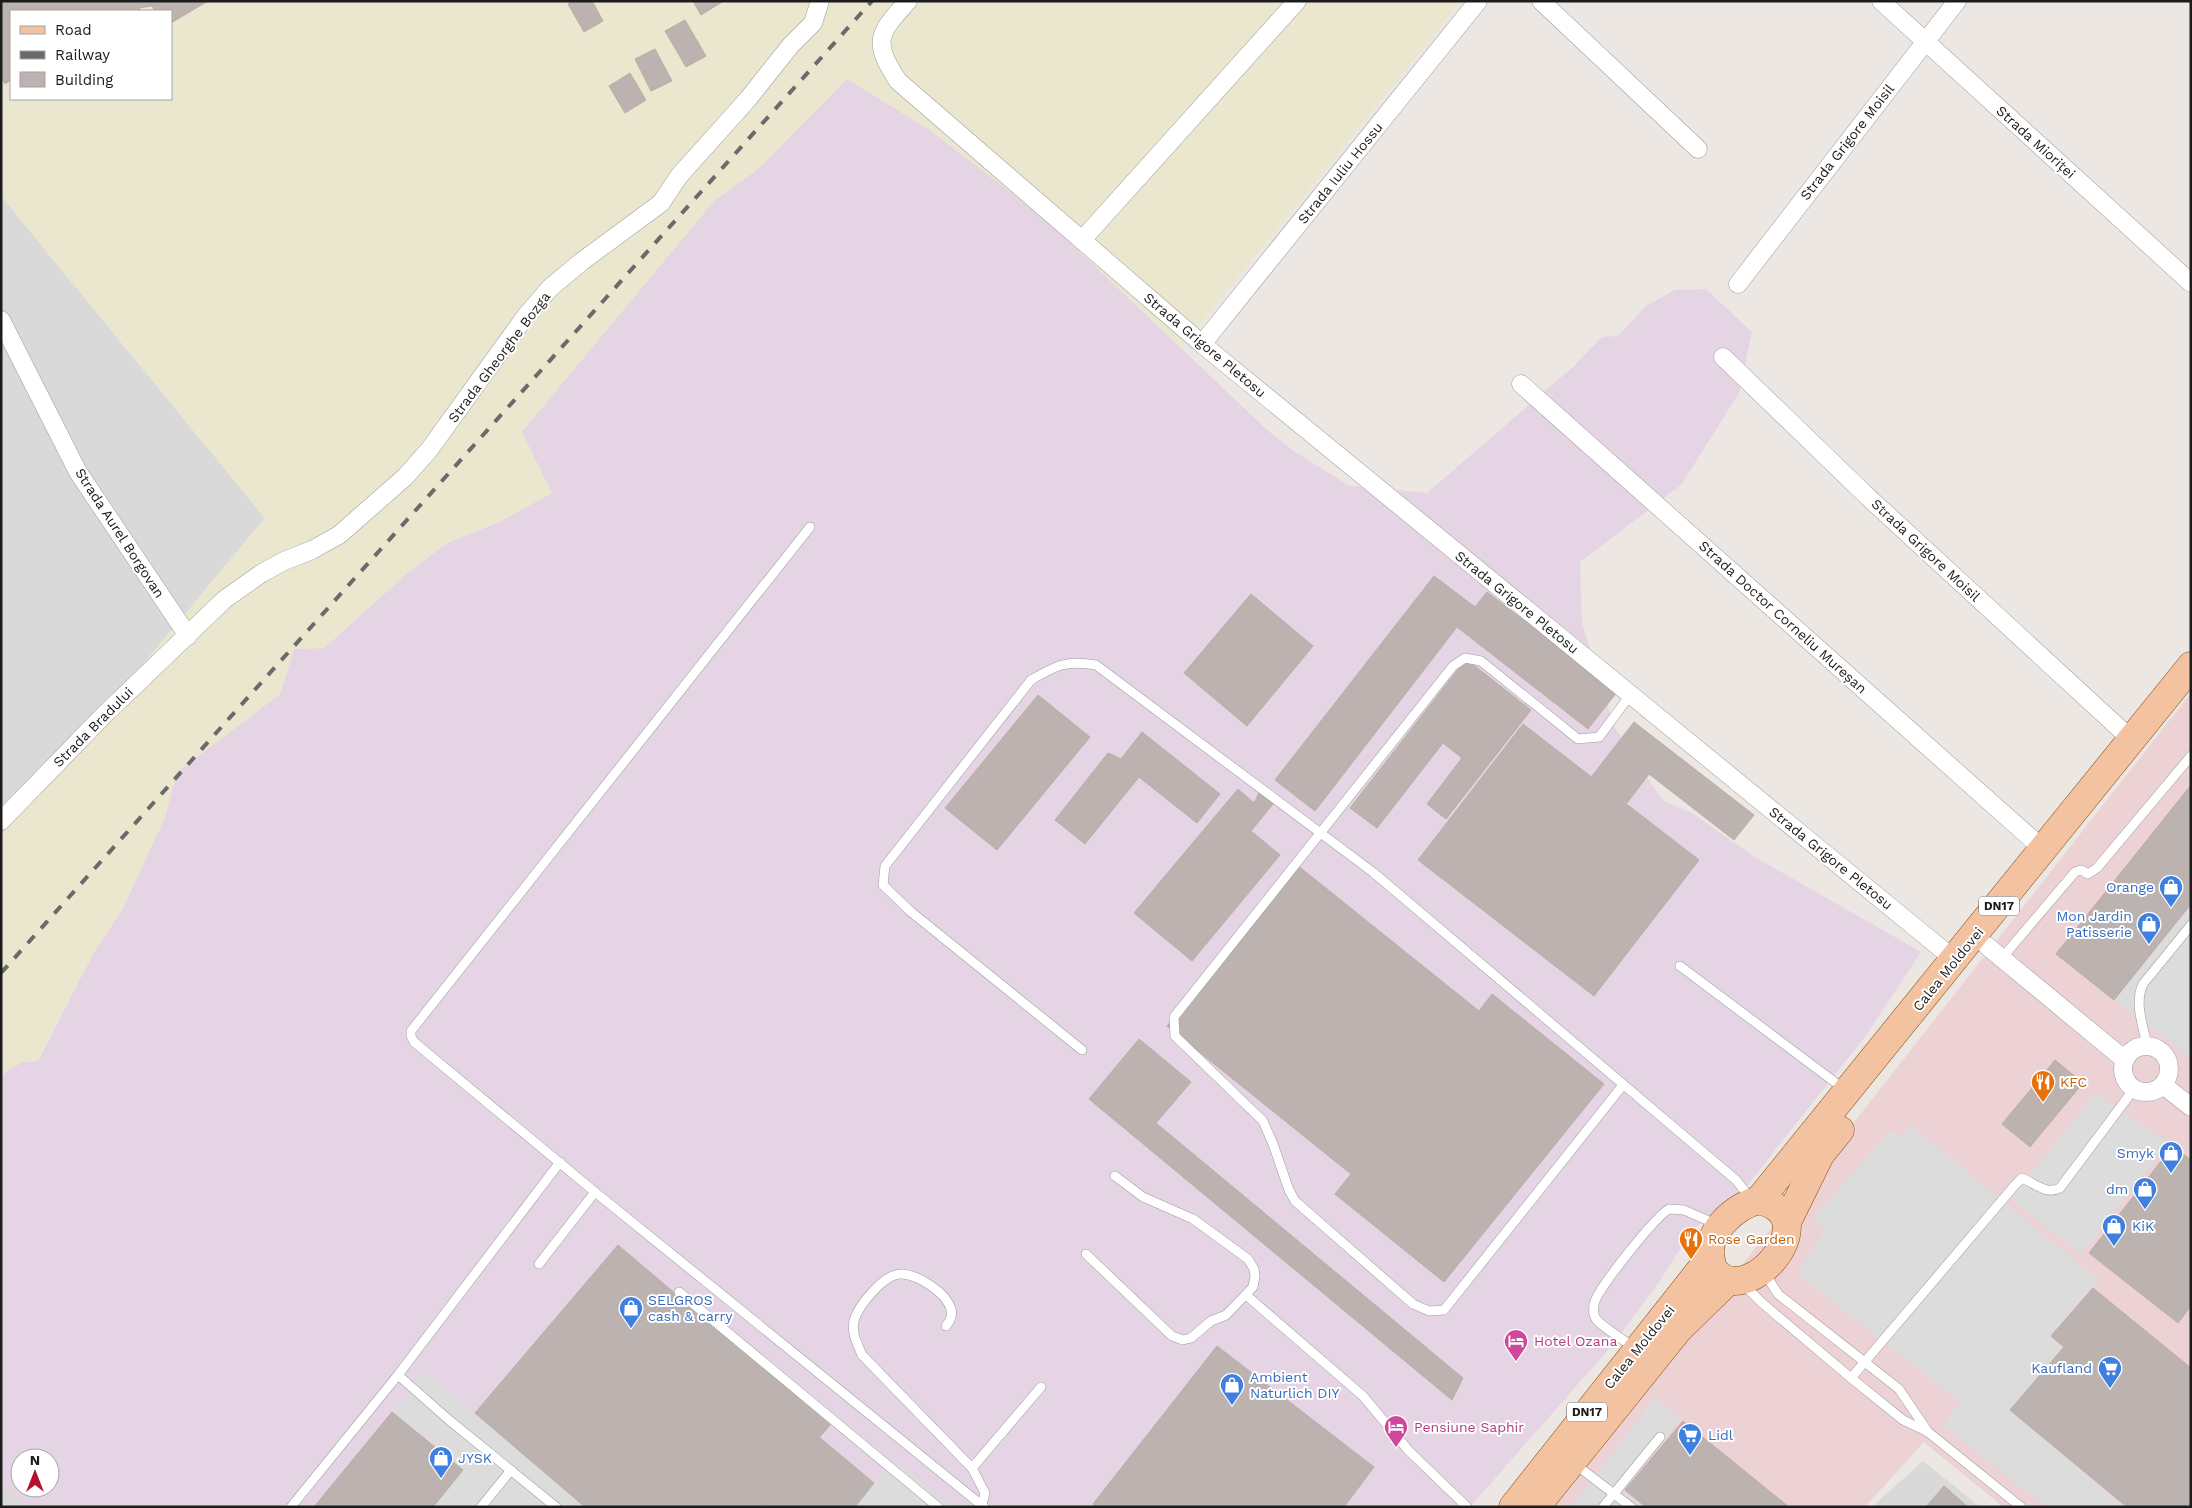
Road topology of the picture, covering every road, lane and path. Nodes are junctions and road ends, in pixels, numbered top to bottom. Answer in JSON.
{"nodes":[{"id":1,"x":820,"y":1,"type":"edge"},
{"id":2,"x":908,"y":1,"type":"edge"},
{"id":3,"x":1297,"y":1,"type":"edge"},
{"id":4,"x":1478,"y":1,"type":"edge"},
{"id":5,"x":1541,"y":1,"type":"edge"},
{"id":6,"x":1881,"y":1,"type":"edge"},
{"id":7,"x":1957,"y":1,"type":"edge"},
{"id":8,"x":1926,"y":42,"type":"junction"},
{"id":9,"x":1698,"y":149,"type":"dead end"},
{"id":10,"x":1082,"y":240,"type":"junction"},
{"id":11,"x":2191,"y":283,"type":"edge"},
{"id":12,"x":1738,"y":284,"type":"dead end"},
{"id":13,"x":1,"y":320,"type":"edge"},
{"id":14,"x":1202,"y":344,"type":"junction"},
{"id":15,"x":1723,"y":357,"type":"dead end"},
{"id":16,"x":1522,"y":384,"type":"dead end"},
{"id":17,"x":810,"y":527,"type":"dead end"},
{"id":18,"x":188,"y":636,"type":"junction"},
{"id":19,"x":2191,"y":666,"type":"edge"},
{"id":20,"x":2191,"y":692,"type":"edge"},
{"id":21,"x":1631,"y":694,"type":"junction"},
{"id":22,"x":2132,"y":740,"type":"junction"},
{"id":23,"x":2191,"y":756,"type":"edge"},
{"id":24,"x":1,"y":821,"type":"edge"},
{"id":25,"x":1320,"y":832,"type":"junction"},
{"id":26,"x":2044,"y":850,"type":"junction"},
{"id":27,"x":2191,"y":925,"type":"edge"},
{"id":28,"x":1994,"y":952,"type":"junction"},
{"id":29,"x":1955,"y":960,"type":"junction"},
{"id":30,"x":1680,"y":966,"type":"dead end"},
{"id":31,"x":2147,"y":1045,"type":"junction"},
{"id":32,"x":1082,"y":1050,"type":"dead end"},
{"id":33,"x":2124,"y":1060,"type":"junction"},
{"id":34,"x":1623,"y":1085,"type":"junction"},
{"id":35,"x":2163,"y":1085,"type":"junction"},
{"id":36,"x":2134,"y":1089,"type":"junction"},
{"id":37,"x":1848,"y":1092,"type":"junction"},
{"id":38,"x":2191,"y":1107,"type":"edge"},
{"id":39,"x":560,"y":1162,"type":"junction"},
{"id":40,"x":1115,"y":1176,"type":"dead end"},
{"id":41,"x":595,"y":1192,"type":"junction"},
{"id":42,"x":1756,"y":1201,"type":"junction"},
{"id":43,"x":1786,"y":1222,"type":"junction"},
{"id":44,"x":1720,"y":1227,"type":"junction"},
{"id":45,"x":1086,"y":1254,"type":"dead end"},
{"id":46,"x":1710,"y":1258,"type":"junction"},
{"id":47,"x":539,"y":1264,"type":"dead end"},
{"id":48,"x":1744,"y":1277,"type":"junction"},
{"id":49,"x":679,"y":1292,"type":"dead end"},
{"id":50,"x":1246,"y":1295,"type":"junction"},
{"id":51,"x":946,"y":1326,"type":"dead end"},
{"id":52,"x":1637,"y":1350,"type":"junction"},
{"id":53,"x":1865,"y":1363,"type":"junction"},
{"id":54,"x":398,"y":1375,"type":"junction"},
{"id":55,"x":1851,"y":1378,"type":"junction"},
{"id":56,"x":1040,"y":1387,"type":"dead end"},
{"id":57,"x":1928,"y":1432,"type":"junction"},
{"id":58,"x":1660,"y":1437,"type":"dead end"},
{"id":59,"x":1572,"y":1462,"type":"junction"},
{"id":60,"x":972,"y":1468,"type":"junction"},
{"id":61,"x":511,"y":1470,"type":"junction"},
{"id":62,"x":1614,"y":1494,"type":"junction"},
{"id":63,"x":983,"y":1506,"type":"edge"},
{"id":64,"x":291,"y":1507,"type":"edge"},
{"id":65,"x":482,"y":1507,"type":"edge"},
{"id":66,"x":556,"y":1507,"type":"edge"},
{"id":67,"x":938,"y":1507,"type":"edge"},
{"id":68,"x":1467,"y":1507,"type":"edge"},
{"id":69,"x":1513,"y":1507,"type":"edge"},
{"id":70,"x":1537,"y":1507,"type":"edge"},
{"id":71,"x":1603,"y":1507,"type":"edge"},
{"id":72,"x":1631,"y":1507,"type":"edge"},
{"id":73,"x":2021,"y":1507,"type":"edge"}],
"edges":[{"from":1,"to":18,"type":"street","name":"Strada Gheorghe Bozga"},
{"from":2,"to":10,"type":"street","name":"Strada Grigore Pletosu"},
{"from":3,"to":10,"type":"street"},
{"from":4,"to":14,"type":"street","name":"Strada Iuliu Hossu"},
{"from":5,"to":9,"type":"street"},
{"from":6,"to":8,"type":"street","name":"Strada Mioriței"},
{"from":7,"to":8,"type":"street","name":"Strada Grigore Moisil"},
{"from":8,"to":11,"type":"street","name":"Strada Mioriței"},
{"from":8,"to":12,"type":"street","name":"Strada Grigore Moisil"},
{"from":10,"to":14,"type":"street","name":"Strada Grigore Pletosu"},
{"from":13,"to":18,"type":"street","name":"Strada Aurel Borgovan"},
{"from":14,"to":21,"type":"street","name":"Strada Grigore Pletosu"},
{"from":15,"to":22,"type":"street","name":"Strada Grigore Moisil"},
{"from":16,"to":26,"type":"street","name":"Strada Doctor Corneliu Mureșan"},
{"from":17,"to":39,"type":"lane"},
{"from":18,"to":24,"type":"street","name":"Strada Bradului"},
{"from":19,"to":22,"type":"main road","name":"Calea Moldovei","number":"DN17"},
{"from":20,"to":28,"type":"main road","name":"Calea Moldovei","number":"DN17"},
{"from":21,"to":25,"type":"lane"},
{"from":21,"to":29,"type":"street","name":"Strada Grigore Pletosu"},
{"from":22,"to":26,"type":"main road","name":"Calea Moldovei","number":"DN17"},
{"from":23,"to":28,"type":"lane"},
{"from":25,"to":32,"type":"lane"},
{"from":25,"to":34,"type":"lane"},
{"from":25,"to":34,"type":"lane"},
{"from":26,"to":29,"type":"main road","name":"Calea Moldovei","number":"DN17"},
{"from":27,"to":31,"type":"lane"},
{"from":28,"to":33,"type":"street"},
{"from":28,"to":43,"type":"main road","name":"Calea Moldovei","number":"DN17"},
{"from":29,"to":37,"type":"main road","name":"Calea Moldovei","number":"DN17"},
{"from":30,"to":37,"type":"lane"},
{"from":31,"to":33,"type":"street"},
{"from":31,"to":35,"type":"street"},
{"from":33,"to":36,"type":"street"},
{"from":34,"to":42,"type":"lane"},
{"from":35,"to":36,"type":"street"},
{"from":35,"to":38,"type":"street"},
{"from":36,"to":53,"type":"lane"},
{"from":37,"to":42,"type":"main road","name":"Calea Moldovei","number":"DN17"},
{"from":39,"to":41,"type":"lane"},
{"from":39,"to":54,"type":"lane"},
{"from":40,"to":50,"type":"lane"},
{"from":41,"to":47,"type":"lane"},
{"from":41,"to":63,"type":"lane"},
{"from":42,"to":43,"type":"main road"},
{"from":42,"to":44,"type":"main road"},
{"from":43,"to":48,"type":"main road"},
{"from":44,"to":46,"type":"main road"},
{"from":44,"to":52,"type":"lane"},
{"from":45,"to":50,"type":"lane"},
{"from":46,"to":48,"type":"main road"},
{"from":46,"to":52,"type":"main road","name":"Calea Moldovei","number":"DN17"},
{"from":48,"to":53,"type":"lane"},
{"from":48,"to":55,"type":"lane"},
{"from":48,"to":59,"type":"main road","name":"Calea Moldovei","number":"DN17"},
{"from":49,"to":67,"type":"lane"},
{"from":50,"to":68,"type":"lane"},
{"from":51,"to":60,"type":"lane"},
{"from":52,"to":69,"type":"main road","name":"Calea Moldovei","number":"DN17"},
{"from":53,"to":55,"type":"lane"},
{"from":53,"to":57,"type":"lane"},
{"from":54,"to":61,"type":"lane"},
{"from":54,"to":64,"type":"lane"},
{"from":55,"to":57,"type":"lane"},
{"from":56,"to":60,"type":"lane"},
{"from":57,"to":73,"type":"lane"},
{"from":58,"to":62,"type":"lane"},
{"from":59,"to":62,"type":"lane"},
{"from":59,"to":70,"type":"main road","name":"Calea Moldovei","number":"DN17"},
{"from":60,"to":63,"type":"lane"},
{"from":61,"to":65,"type":"lane"},
{"from":61,"to":66,"type":"lane"},
{"from":62,"to":71,"type":"lane"},
{"from":62,"to":72,"type":"lane"}]}
